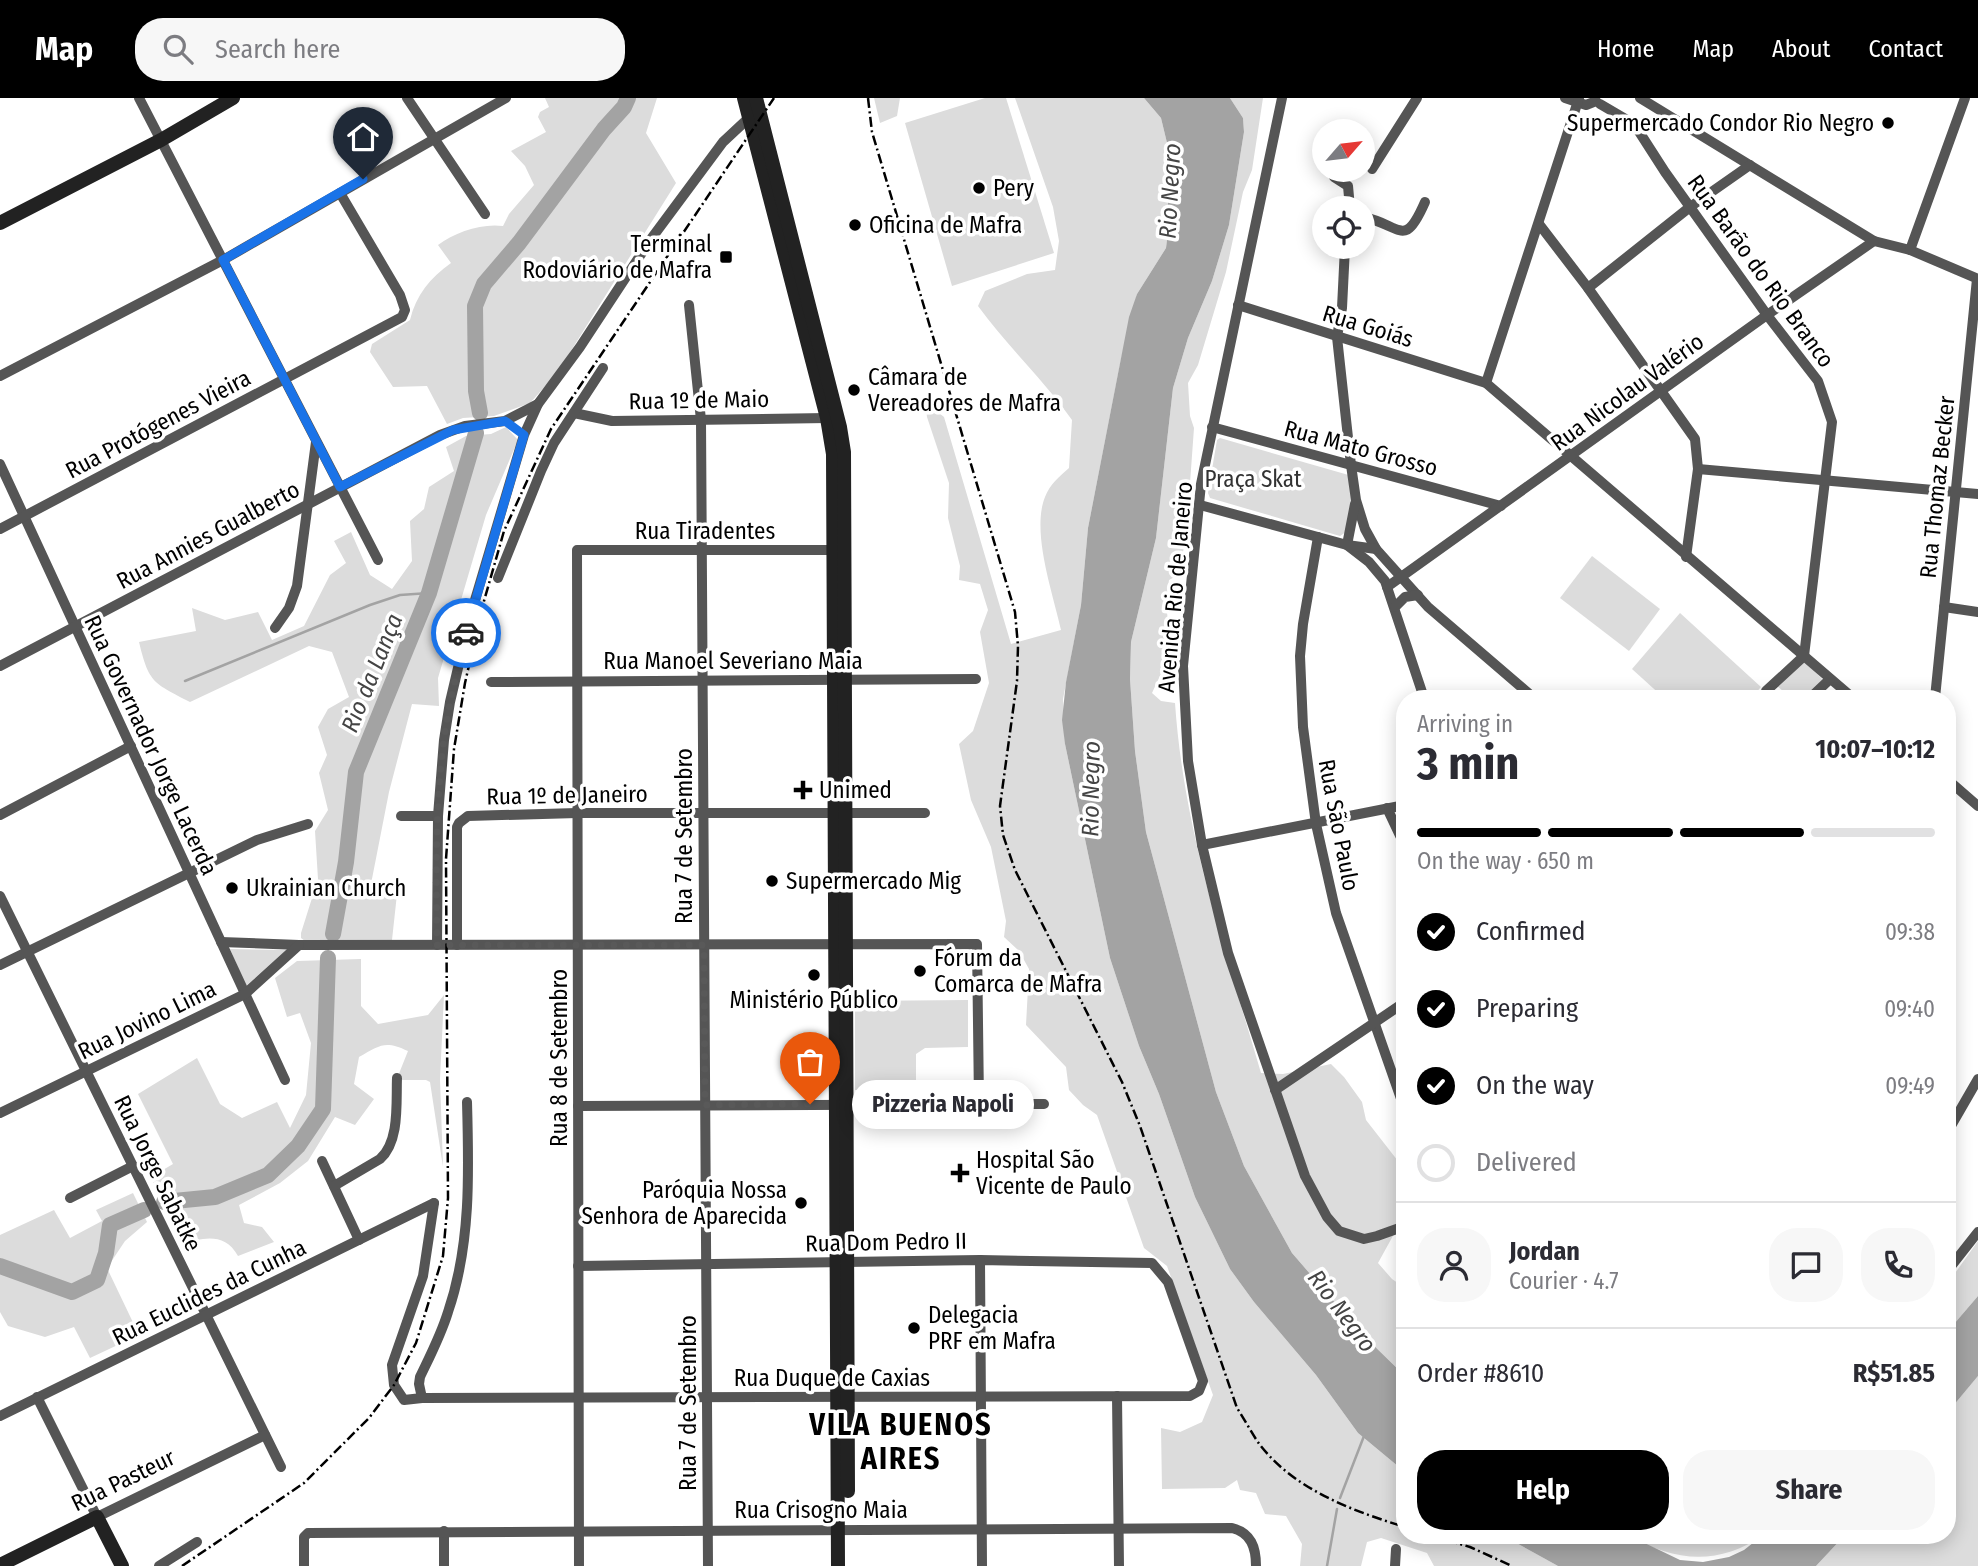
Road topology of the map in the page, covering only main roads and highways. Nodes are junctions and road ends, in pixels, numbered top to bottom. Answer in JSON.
{"nodes":[{"id":1,"x":233,"y":98,"type":"edge"},
{"id":2,"x":744,"y":98,"type":"edge"},
{"id":3,"x":755,"y":108,"type":"edge"},
{"id":4,"x":0,"y":223,"type":"edge"},
{"id":5,"x":840,"y":680,"type":"junction"},
{"id":6,"x":843,"y":1529,"type":"junction"},
{"id":7,"x":0,"y":1565,"type":"edge"},
{"id":8,"x":122,"y":1566,"type":"edge"},
{"id":9,"x":838,"y":1566,"type":"edge"},
{"id":10,"x":848,"y":1566,"type":"edge"}],
"edges":[{"from":1,"to":4,"type":"main road"},
{"from":2,"to":3,"type":"main road"},
{"from":3,"to":5,"type":"main road"},
{"from":3,"to":5,"type":"main road"},
{"from":5,"to":6,"type":"main road"},
{"from":6,"to":9,"type":"main road"},
{"from":6,"to":10,"type":"main road"},
{"from":7,"to":8,"type":"main road","name":"Rua Pasteur"}]}
